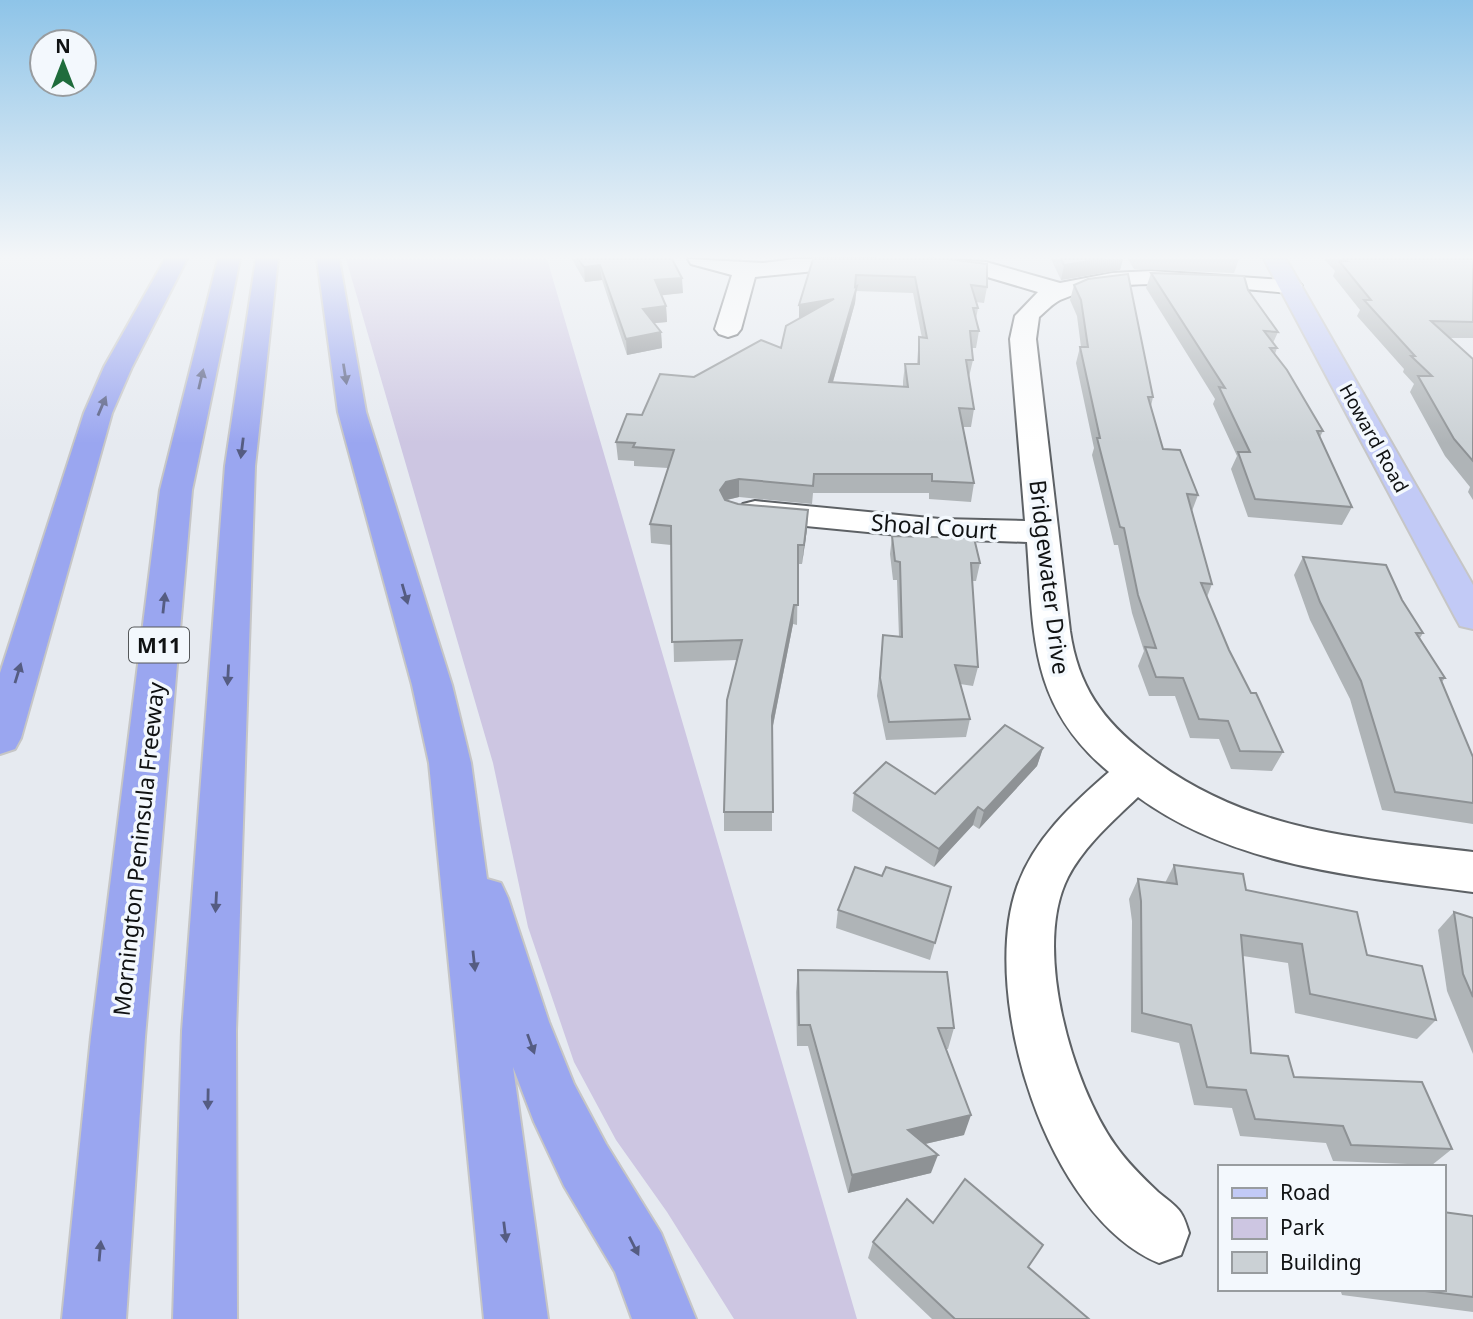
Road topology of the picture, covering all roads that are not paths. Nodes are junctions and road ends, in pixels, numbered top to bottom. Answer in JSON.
{"nodes":[{"id":1,"x":143,"y":321,"type":"edge"},
{"id":2,"x":215,"y":321,"type":"edge"},
{"id":3,"x":259,"y":321,"type":"edge"},
{"id":4,"x":338,"y":321,"type":"edge"},
{"id":5,"x":730,"y":321,"type":"edge"},
{"id":6,"x":1025,"y":321,"type":"edge"},
{"id":7,"x":1310,"y":321,"type":"edge"},
{"id":8,"x":728,"y":329,"type":"dead end"},
{"id":9,"x":739,"y":510,"type":"edge"},
{"id":10,"x":1042,"y":532,"type":"junction"},
{"id":11,"x":1473,"y":617,"type":"edge"},
{"id":12,"x":0,"y":738,"type":"edge"},
{"id":13,"x":1136,"y":773,"type":"junction"},
{"id":14,"x":457,"y":816,"type":"junction"},
{"id":15,"x":1473,"y":872,"type":"edge"},
{"id":16,"x":1159,"y":1233,"type":"dead end"},
{"id":17,"x":94,"y":1319,"type":"edge"},
{"id":18,"x":205,"y":1319,"type":"edge"},
{"id":19,"x":516,"y":1319,"type":"edge"},
{"id":20,"x":664,"y":1319,"type":"edge"}],
"edges":[{"from":12,"to":1,"type":"highway","one_way":true},
{"from":17,"to":2,"type":"highway","name":"Mornington Peninsula Freeway","number":"M11","one_way":true},
{"from":3,"to":18,"type":"highway","one_way":true},
{"from":4,"to":14,"type":"highway","one_way":true},
{"from":5,"to":8,"type":"street"},
{"from":6,"to":10,"type":"street","name":"Bridgewater Drive"},
{"from":7,"to":11,"type":"main road","name":"Howard Road"},
{"from":9,"to":10,"type":"street","name":"Shoal Court"},
{"from":10,"to":13,"type":"street","name":"Bridgewater Drive"},
{"from":13,"to":15,"type":"street","name":"Bridgewater Drive"},
{"from":13,"to":16,"type":"street"},
{"from":14,"to":19,"type":"highway","one_way":true},
{"from":14,"to":20,"type":"highway","one_way":true}]}
